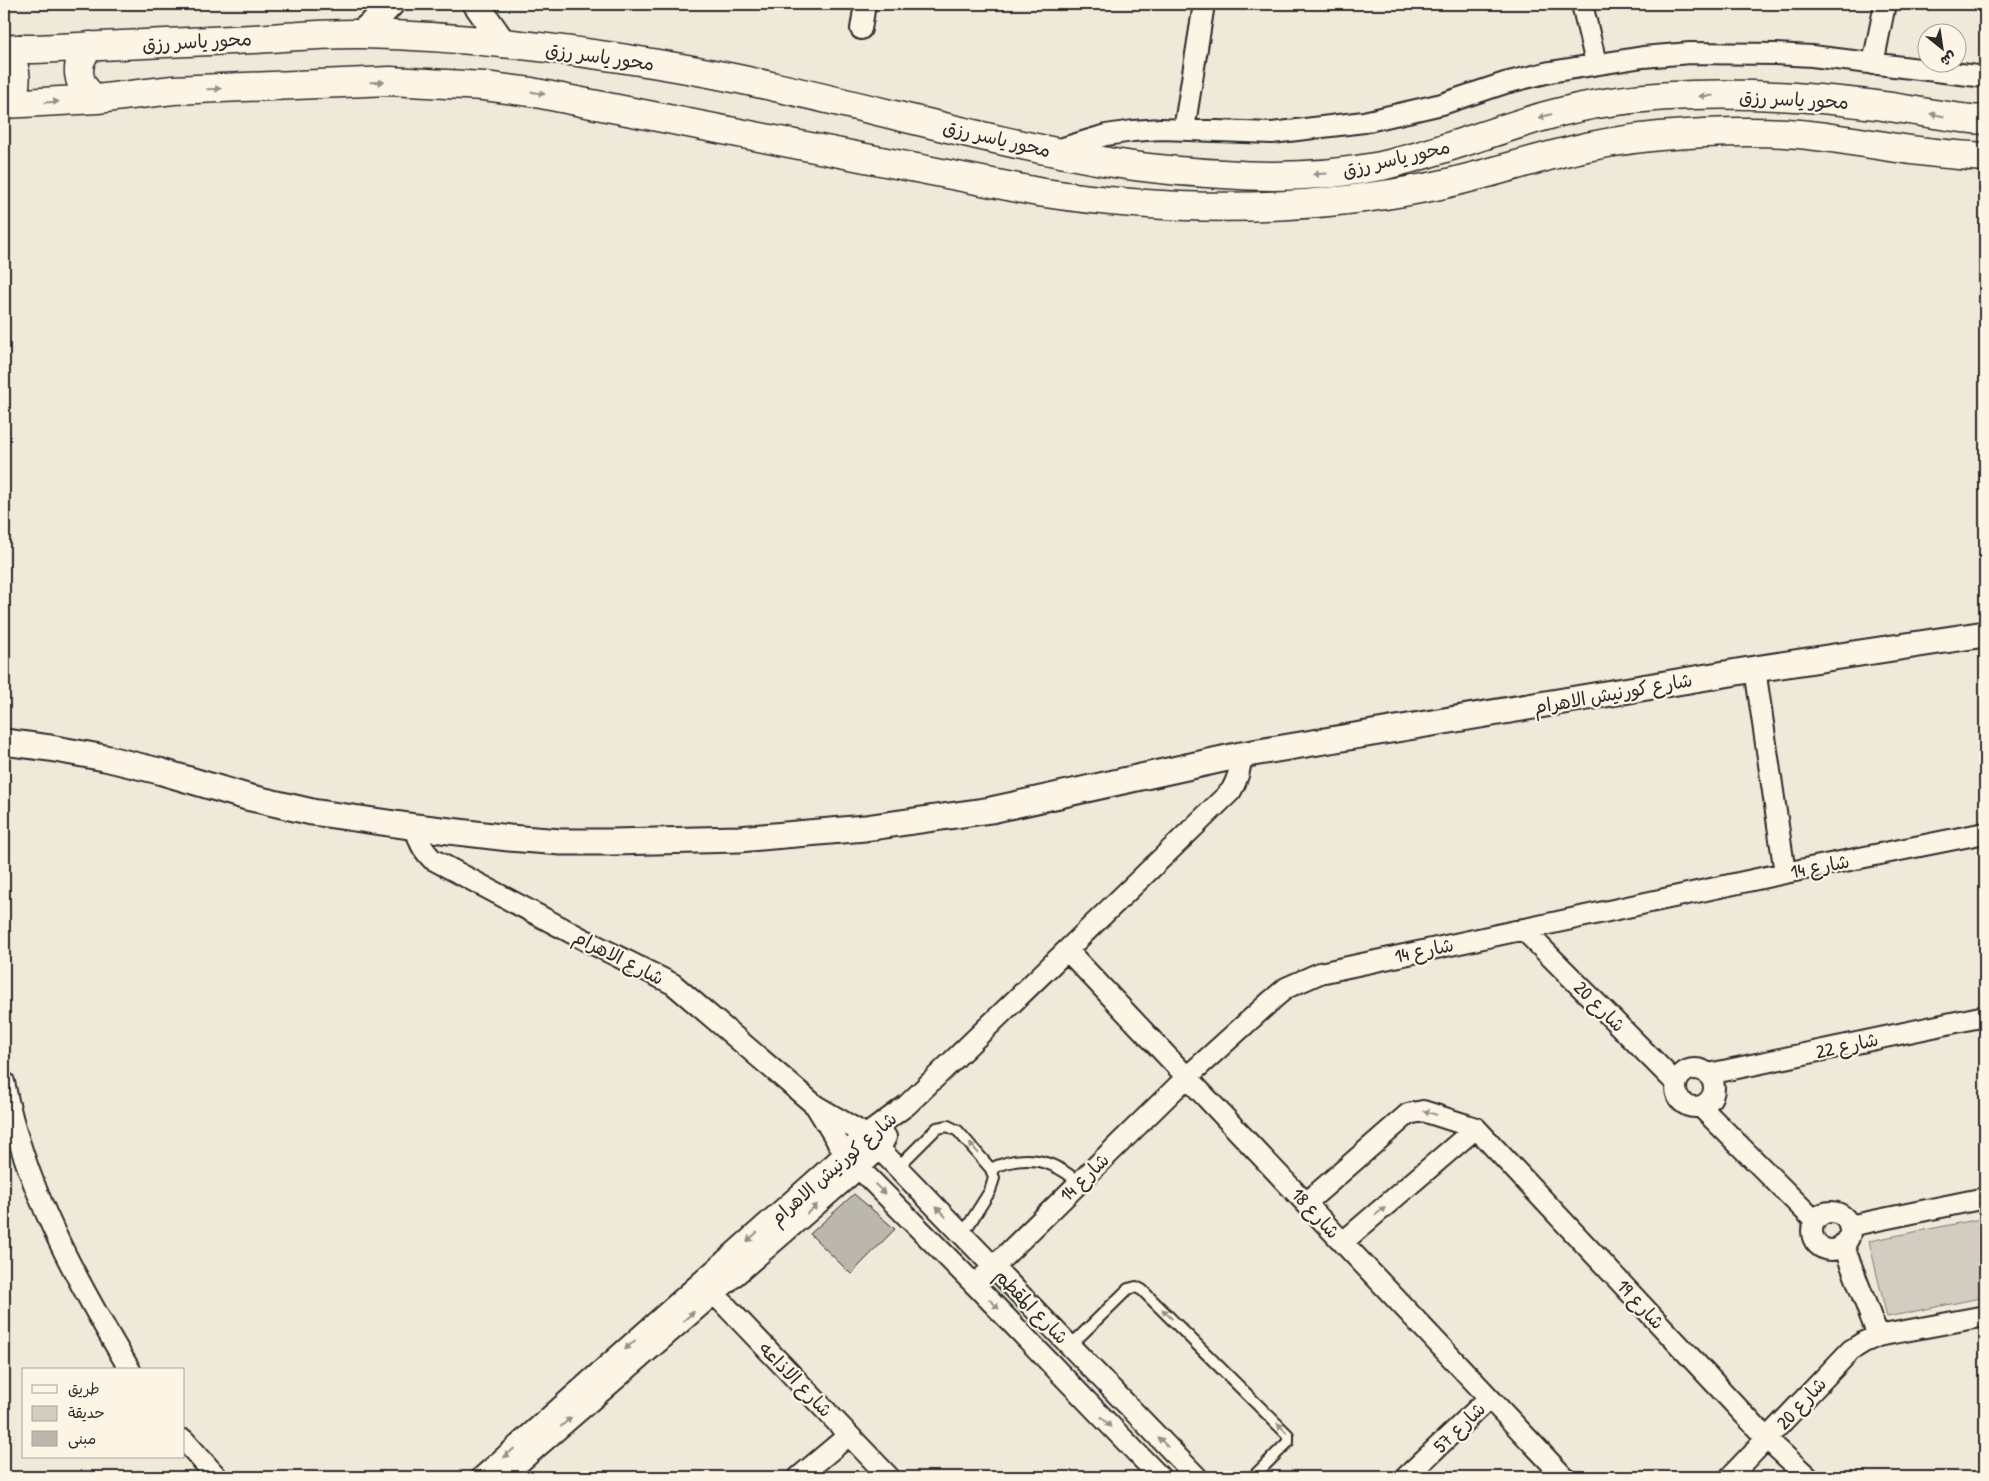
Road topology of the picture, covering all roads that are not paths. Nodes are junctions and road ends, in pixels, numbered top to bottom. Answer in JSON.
{"nodes":[{"id":1,"x":391,"y":4,"type":"edge"},
{"id":2,"x":476,"y":4,"type":"edge"},
{"id":3,"x":865,"y":4,"type":"edge"},
{"id":4,"x":1204,"y":4,"type":"edge"},
{"id":5,"x":1582,"y":4,"type":"edge"},
{"id":6,"x":1885,"y":4,"type":"edge"},
{"id":7,"x":861,"y":29,"type":"dead end"},
{"id":8,"x":358,"y":34,"type":"junction"},
{"id":9,"x":504,"y":44,"type":"junction"},
{"id":10,"x":90,"y":46,"type":"junction"},
{"id":11,"x":4,"y":49,"type":"edge"},
{"id":12,"x":1596,"y":63,"type":"junction"},
{"id":13,"x":1873,"y":64,"type":"junction"},
{"id":14,"x":1985,"y":77,"type":"edge"},
{"id":15,"x":98,"y":99,"type":"junction"},
{"id":16,"x":6,"y":104,"type":"edge"},
{"id":17,"x":1985,"y":120,"type":"edge"},
{"id":18,"x":1184,"y":130,"type":"junction"},
{"id":19,"x":1052,"y":151,"type":"junction"},
{"id":20,"x":1985,"y":157,"type":"edge"},
{"id":21,"x":1985,"y":634,"type":"edge"},
{"id":22,"x":1755,"y":669,"type":"junction"},
{"id":23,"x":4,"y":742,"type":"edge"},
{"id":24,"x":1240,"y":755,"type":"junction"},
{"id":25,"x":416,"y":827,"type":"junction"},
{"id":26,"x":1985,"y":833,"type":"edge"},
{"id":27,"x":1785,"y":873,"type":"junction"},
{"id":28,"x":1523,"y":929,"type":"junction"},
{"id":29,"x":1067,"y":950,"type":"junction"},
{"id":30,"x":1985,"y":1016,"type":"edge"},
{"id":31,"x":1710,"y":1074,"type":"junction"},
{"id":32,"x":1187,"y":1077,"type":"junction"},
{"id":33,"x":4,"y":1082,"type":"edge"},
{"id":34,"x":1676,"y":1083,"type":"junction"},
{"id":35,"x":816,"y":1106,"type":"junction"},
{"id":36,"x":1701,"y":1107,"type":"junction"},
{"id":37,"x":1476,"y":1128,"type":"junction"},
{"id":38,"x":873,"y":1142,"type":"junction"},
{"id":39,"x":852,"y":1161,"type":"junction"},
{"id":40,"x":898,"y":1168,"type":"junction"},
{"id":41,"x":992,"y":1169,"type":"junction"},
{"id":42,"x":1079,"y":1182,"type":"junction"},
{"id":43,"x":1985,"y":1198,"type":"edge"},
{"id":44,"x":1306,"y":1203,"type":"junction"},
{"id":45,"x":1815,"y":1221,"type":"junction"},
{"id":46,"x":963,"y":1234,"type":"junction"},
{"id":47,"x":1846,"y":1235,"type":"junction"},
{"id":48,"x":1344,"y":1242,"type":"junction"},
{"id":49,"x":993,"y":1266,"type":"junction"},
{"id":50,"x":975,"y":1285,"type":"junction"},
{"id":51,"x":708,"y":1288,"type":"junction"},
{"id":52,"x":1985,"y":1316,"type":"edge"},
{"id":53,"x":1878,"y":1336,"type":"junction"},
{"id":54,"x":1070,"y":1346,"type":"junction"},
{"id":55,"x":129,"y":1368,"type":"edge"},
{"id":56,"x":1490,"y":1398,"type":"junction"},
{"id":57,"x":849,"y":1435,"type":"junction"},
{"id":58,"x":1768,"y":1439,"type":"junction"},
{"id":59,"x":185,"y":1441,"type":"edge"},
{"id":60,"x":1558,"y":1475,"type":"edge"},
{"id":61,"x":216,"y":1477,"type":"edge"},
{"id":62,"x":482,"y":1477,"type":"edge"},
{"id":63,"x":503,"y":1477,"type":"edge"},
{"id":64,"x":799,"y":1477,"type":"edge"},
{"id":65,"x":889,"y":1477,"type":"edge"},
{"id":66,"x":1160,"y":1477,"type":"edge"},
{"id":67,"x":1197,"y":1477,"type":"edge"},
{"id":68,"x":1253,"y":1477,"type":"edge"},
{"id":69,"x":1406,"y":1477,"type":"edge"},
{"id":70,"x":1730,"y":1477,"type":"edge"},
{"id":71,"x":1808,"y":1477,"type":"edge"}],
"edges":[{"from":1,"to":8,"type":"street"},
{"from":2,"to":9,"type":"street"},
{"from":3,"to":7,"type":"street"},
{"from":4,"to":18,"type":"street"},
{"from":5,"to":12,"type":"street"},
{"from":6,"to":13,"type":"street"},
{"from":8,"to":9,"type":"main road","name":"محور ياسر رزق"},
{"from":8,"to":10,"type":"main road","name":"محور ياسر رزق"},
{"from":9,"to":19,"type":"main road","name":"محور ياسر رزق"},
{"from":10,"to":11,"type":"main road","name":"محور ياسر رزق"},
{"from":10,"to":15,"type":"main road"},
{"from":11,"to":16,"type":"main road"},
{"from":12,"to":13,"type":"street"},
{"from":12,"to":18,"type":"street"},
{"from":13,"to":14,"type":"street"},
{"from":16,"to":15,"type":"main road","name":"محور ياسر رزق","one_way":true},
{"from":15,"to":20,"type":"main road","name":"محور ياسر رزق","one_way":true},
{"from":17,"to":19,"type":"main road","name":"محور ياسر رزق","one_way":true},
{"from":18,"to":19,"type":"street"},
{"from":21,"to":22,"type":"street","name":"شارع كورنيش الاهرام"},
{"from":22,"to":24,"type":"street","name":"شارع كورنيش الاهرام"},
{"from":22,"to":27,"type":"street"},
{"from":23,"to":25,"type":"street","name":"شارع كورنيش الاهرام"},
{"from":24,"to":25,"type":"street","name":"شارع كورنيش الاهرام"},
{"from":24,"to":29,"type":"street","name":"شارع كورنيش الاهرام"},
{"from":25,"to":35,"type":"street","name":"شارع الاهرام"},
{"from":26,"to":27,"type":"street","name":"شارع 14"},
{"from":27,"to":28,"type":"street","name":"شارع 14"},
{"from":28,"to":32,"type":"street","name":"شارع 14"},
{"from":28,"to":34,"type":"street","name":"شارع 20"},
{"from":29,"to":32,"type":"street","name":"شارع 18"},
{"from":29,"to":38,"type":"street","name":"شارع كورنيش الاهرام"},
{"from":30,"to":31,"type":"street","name":"شارع 22"},
{"from":31,"to":34,"type":"street"},
{"from":31,"to":36,"type":"street"},
{"from":32,"to":42,"type":"street","name":"شارع 14"},
{"from":32,"to":44,"type":"street","name":"شارع 18"},
{"from":33,"to":55,"type":"street"},
{"from":34,"to":36,"type":"street"},
{"from":35,"to":38,"type":"street","name":"شارع الاهرام"},
{"from":35,"to":39,"type":"street","name":"شارع الاهرام"},
{"from":36,"to":45,"type":"street"},
{"from":37,"to":44,"type":"street","name":"شارع 19","one_way":true},
{"from":48,"to":37,"type":"street","one_way":true},
{"from":37,"to":58,"type":"street","name":"شارع 19"},
{"from":38,"to":39,"type":"street","name":"شارع كورنيش الاهرام"},
{"from":38,"to":40,"type":"street","name":"شارع المقطم"},
{"from":39,"to":50,"type":"street","name":"شارع المقطم","one_way":true},
{"from":39,"to":51,"type":"street","name":"شارع كورنيش الاهرام"},
{"from":41,"to":40,"type":"lane","one_way":true},
{"from":46,"to":40,"type":"street","name":"شارع المقطم","one_way":true},
{"from":41,"to":42,"type":"lane"},
{"from":41,"to":46,"type":"lane"},
{"from":42,"to":49,"type":"street","name":"شارع 14"},
{"from":43,"to":47,"type":"street"},
{"from":44,"to":48,"type":"street","name":"شارع 18"},
{"from":45,"to":47,"type":"street"},
{"from":45,"to":47,"type":"street"},
{"from":46,"to":49,"type":"street","name":"شارع المقطم"},
{"from":47,"to":53,"type":"street"},
{"from":48,"to":56,"type":"street","name":"شارع 18"},
{"from":49,"to":50,"type":"street","name":"شارع 14"},
{"from":49,"to":54,"type":"street","name":"شارع المقطم"},
{"from":50,"to":66,"type":"street","name":"شارع المقطم","one_way":true},
{"from":51,"to":57,"type":"street","name":"شارع الاذاعه"},
{"from":51,"to":62,"type":"street","name":"شارع كورنيش الاهرام","one_way":true},
{"from":63,"to":51,"type":"street","name":"شارع كورنيش الاهرام","one_way":true},
{"from":52,"to":53,"type":"street","name":"شارع 20"},
{"from":53,"to":58,"type":"street","name":"شارع 20"},
{"from":67,"to":54,"type":"street","name":"شارع المقطم","one_way":true},
{"from":68,"to":54,"type":"lane","one_way":true},
{"from":56,"to":60,"type":"street","name":"شارع 18"},
{"from":56,"to":69,"type":"street","name":"شارع 57"},
{"from":57,"to":64,"type":"street"},
{"from":57,"to":65,"type":"street","name":"شارع الاذاعه"},
{"from":58,"to":70,"type":"street","name":"شارع 20"},
{"from":58,"to":71,"type":"street","name":"شارع 19"},
{"from":59,"to":61,"type":"street"}]}
